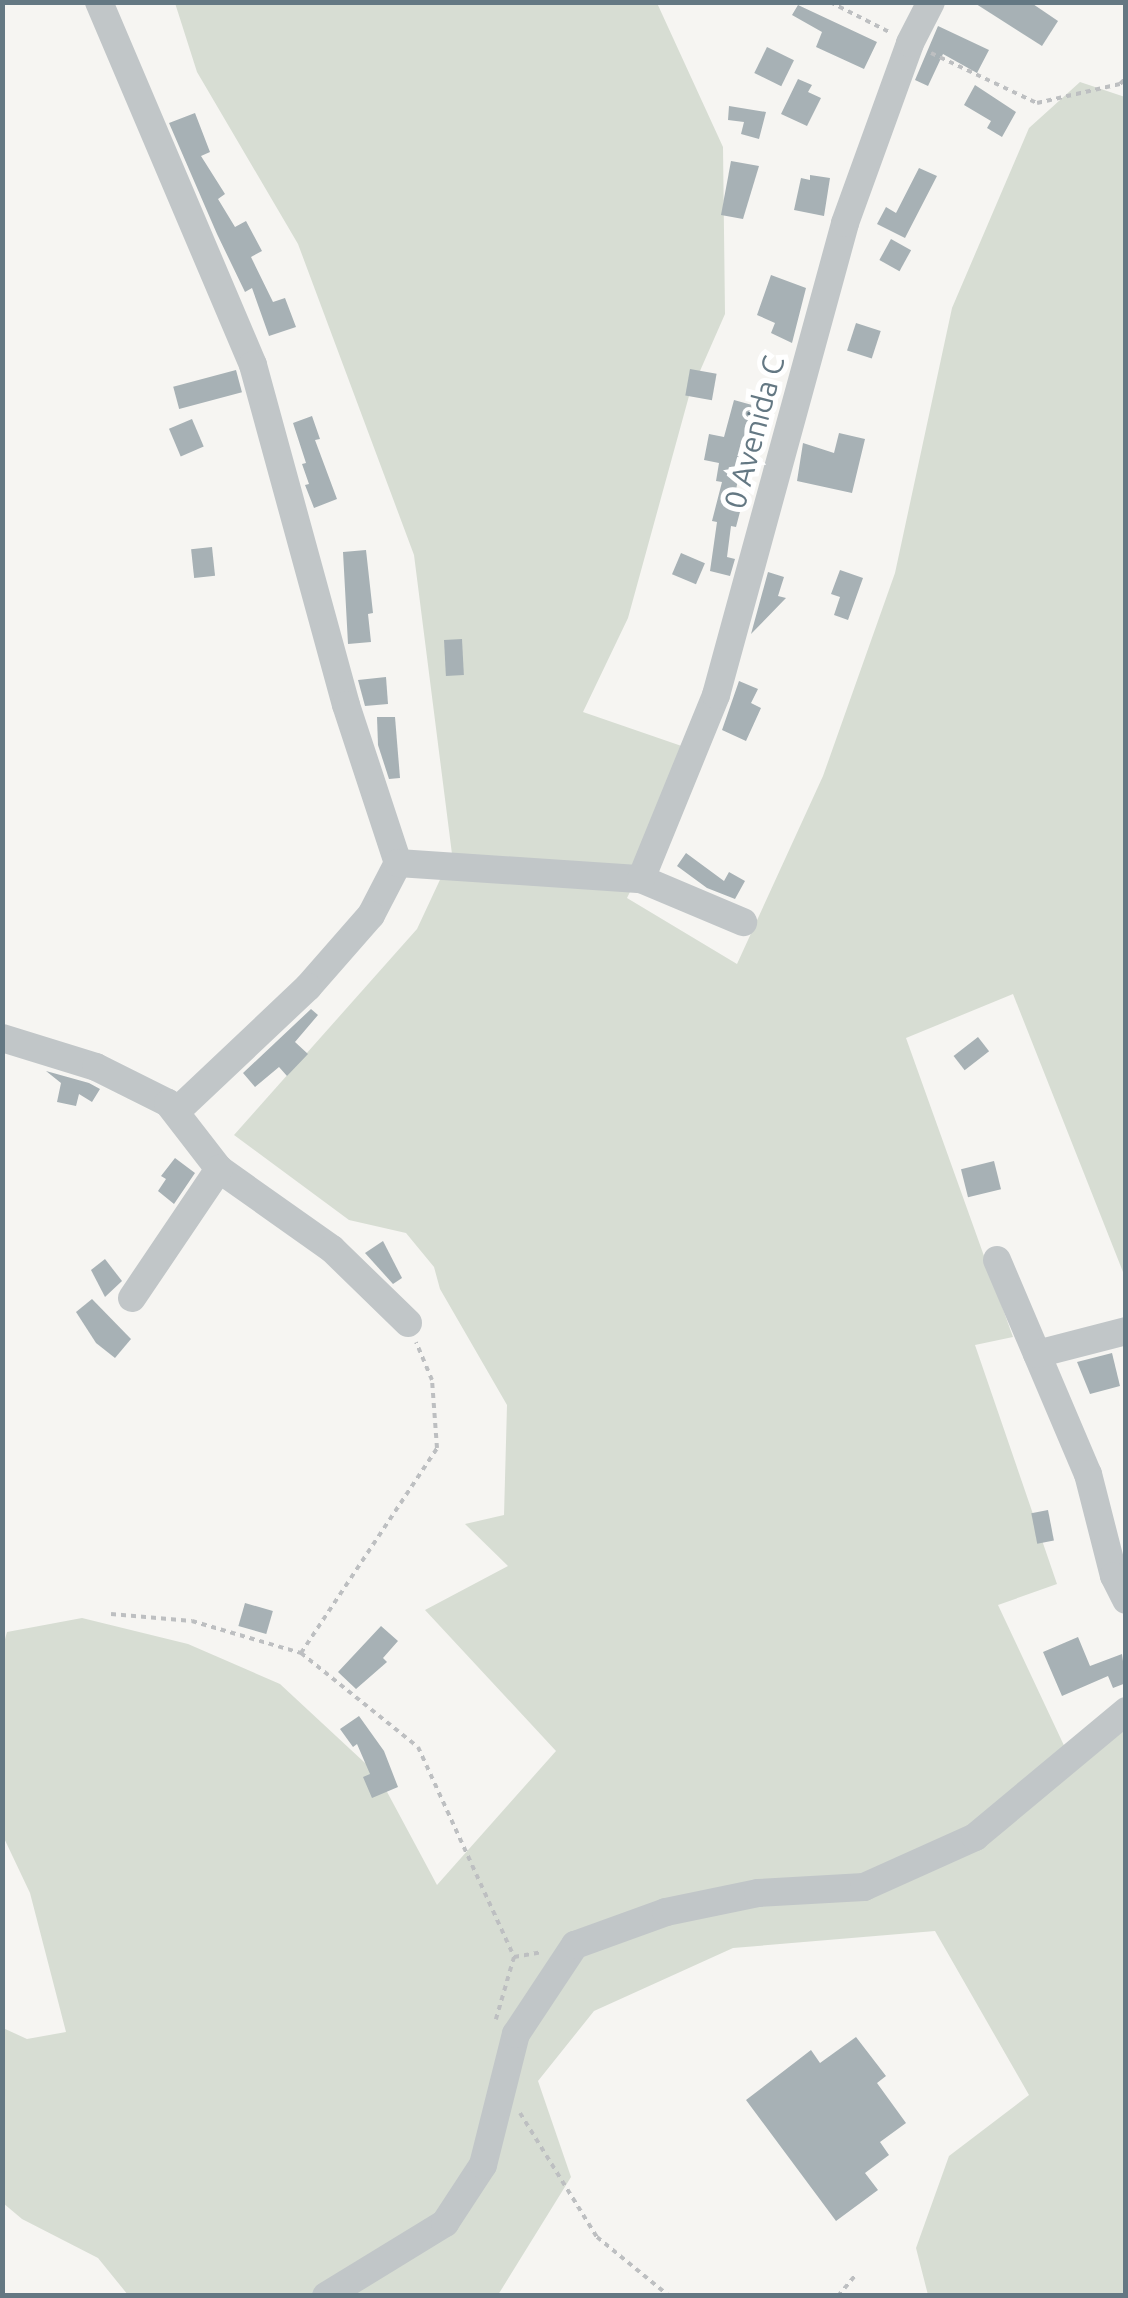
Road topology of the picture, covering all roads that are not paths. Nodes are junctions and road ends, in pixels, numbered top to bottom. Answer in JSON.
{"nodes":[{"id":1,"x":98,"y":2,"type":"edge"},
{"id":2,"x":931,"y":2,"type":"edge"},
{"id":3,"x":398,"y":863,"type":"junction"},
{"id":4,"x":641,"y":879,"type":"junction"},
{"id":5,"x":744,"y":922,"type":"dead end"},
{"id":6,"x":2,"y":1038,"type":"edge"},
{"id":7,"x":177,"y":1111,"type":"junction"},
{"id":8,"x":219,"y":1169,"type":"junction"},
{"id":9,"x":997,"y":1260,"type":"dead end"},
{"id":10,"x":132,"y":1298,"type":"dead end"},
{"id":11,"x":408,"y":1322,"type":"road end"},
{"id":12,"x":1126,"y":1331,"type":"edge"},
{"id":13,"x":1037,"y":1354,"type":"junction"},
{"id":14,"x":1126,"y":1600,"type":"edge"},
{"id":15,"x":1126,"y":1711,"type":"edge"},
{"id":16,"x":326,"y":2296,"type":"edge"}],
"edges":[{"from":1,"to":3,"type":"street"},
{"from":2,"to":4,"type":"street","name":"0 Avenida C"},
{"from":3,"to":4,"type":"street"},
{"from":3,"to":7,"type":"street"},
{"from":4,"to":5,"type":"street"},
{"from":6,"to":7,"type":"street"},
{"from":7,"to":8,"type":"street"},
{"from":8,"to":10,"type":"street"},
{"from":8,"to":11,"type":"street"},
{"from":9,"to":13,"type":"street"},
{"from":12,"to":13,"type":"street"},
{"from":13,"to":14,"type":"street"},
{"from":15,"to":16,"type":"street"}]}
